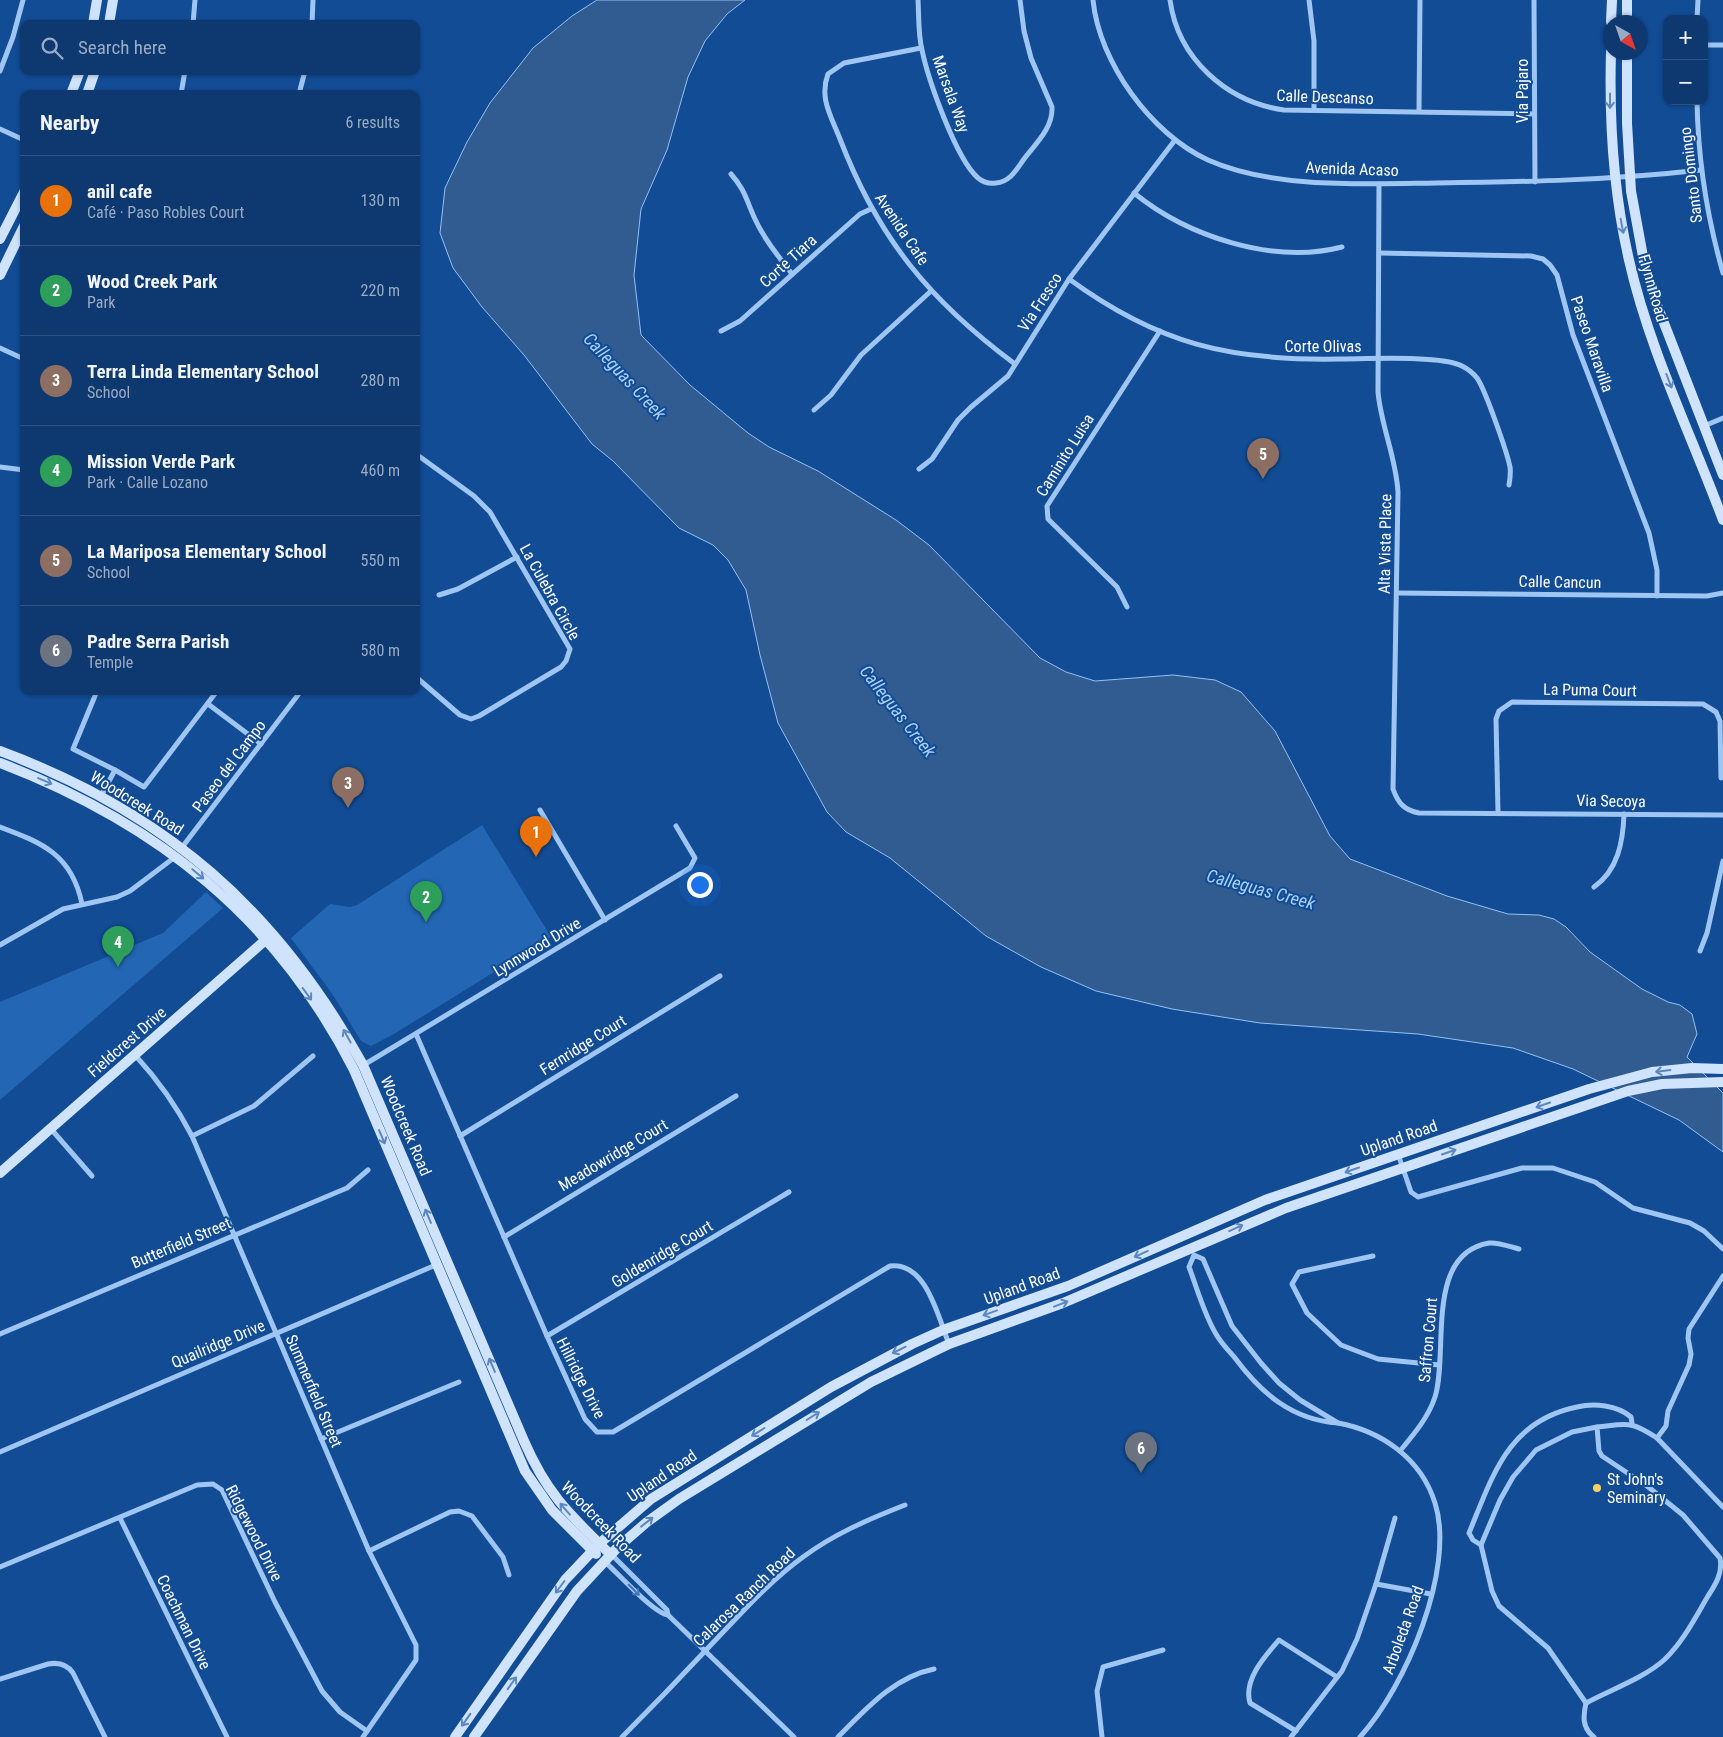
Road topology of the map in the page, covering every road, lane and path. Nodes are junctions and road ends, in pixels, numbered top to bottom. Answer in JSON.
{"nodes":[{"id":1,"x":24,"y":0,"type":"edge"},
{"id":2,"x":97,"y":0,"type":"edge"},
{"id":3,"x":113,"y":0,"type":"edge"},
{"id":4,"x":195,"y":0,"type":"edge"},
{"id":5,"x":313,"y":0,"type":"edge"},
{"id":6,"x":918,"y":0,"type":"edge"},
{"id":7,"x":1020,"y":0,"type":"edge"},
{"id":8,"x":1093,"y":0,"type":"edge"},
{"id":9,"x":1170,"y":0,"type":"edge"},
{"id":10,"x":1309,"y":0,"type":"edge"},
{"id":11,"x":1420,"y":0,"type":"edge"},
{"id":12,"x":1534,"y":0,"type":"edge"},
{"id":13,"x":1612,"y":0,"type":"edge"},
{"id":14,"x":1627,"y":0,"type":"edge"},
{"id":15,"x":1698,"y":0,"type":"edge"},
{"id":16,"x":1611,"y":15,"type":"edge"},
{"id":17,"x":1627,"y":15,"type":"edge"},
{"id":18,"x":1697,"y":15,"type":"edge"},
{"id":19,"x":93,"y":20,"type":"edge"},
{"id":20,"x":110,"y":20,"type":"edge"},
{"id":21,"x":193,"y":20,"type":"edge"},
{"id":22,"x":312,"y":20,"type":"edge"},
{"id":23,"x":1708,"y":45,"type":"edge"},
{"id":24,"x":1723,"y":45,"type":"edge"},
{"id":25,"x":921,"y":48,"type":"junction"},
{"id":26,"x":1611,"y":60,"type":"edge"},
{"id":27,"x":1627,"y":60,"type":"edge"},
{"id":28,"x":0,"y":71,"type":"edge"},
{"id":29,"x":78,"y":75,"type":"edge"},
{"id":30,"x":94,"y":75,"type":"edge"},
{"id":31,"x":184,"y":75,"type":"edge"},
{"id":32,"x":304,"y":75,"type":"edge"},
{"id":33,"x":73,"y":90,"type":"edge"},
{"id":34,"x":88,"y":90,"type":"edge"},
{"id":35,"x":182,"y":90,"type":"edge"},
{"id":36,"x":301,"y":90,"type":"edge"},
{"id":37,"x":1697,"y":105,"type":"edge"},
{"id":38,"x":1314,"y":110,"type":"junction"},
{"id":39,"x":1419,"y":111,"type":"junction"},
{"id":40,"x":1534,"y":114,"type":"junction"},
{"id":41,"x":0,"y":129,"type":"edge"},
{"id":42,"x":20,"y":138,"type":"edge"},
{"id":43,"x":1176,"y":140,"type":"junction"},
{"id":44,"x":1701,"y":170,"type":"junction"},
{"id":45,"x":731,"y":174,"type":"dead end"},
{"id":46,"x":1630,"y":177,"type":"junction"},
{"id":47,"x":1615,"y":178,"type":"junction"},
{"id":48,"x":1534,"y":182,"type":"junction"},
{"id":49,"x":1379,"y":184,"type":"junction"},
{"id":50,"x":1134,"y":193,"type":"junction"},
{"id":51,"x":20,"y":200,"type":"edge"},
{"id":52,"x":871,"y":209,"type":"junction"},
{"id":53,"x":20,"y":234,"type":"edge"},
{"id":54,"x":0,"y":239,"type":"edge"},
{"id":55,"x":1342,"y":247,"type":"dead end"},
{"id":56,"x":1380,"y":252,"type":"junction"},
{"id":57,"x":1723,"y":273,"type":"edge"},
{"id":58,"x":792,"y":274,"type":"junction"},
{"id":59,"x":0,"y":275,"type":"edge"},
{"id":60,"x":1070,"y":279,"type":"junction"},
{"id":61,"x":931,"y":291,"type":"junction"},
{"id":62,"x":721,"y":331,"type":"dead end"},
{"id":63,"x":1160,"y":331,"type":"junction"},
{"id":64,"x":0,"y":348,"type":"edge"},
{"id":65,"x":20,"y":357,"type":"edge"},
{"id":66,"x":1378,"y":358,"type":"junction"},
{"id":67,"x":1016,"y":364,"type":"junction"},
{"id":68,"x":814,"y":410,"type":"dead end"},
{"id":69,"x":1723,"y":418,"type":"edge"},
{"id":70,"x":1704,"y":426,"type":"junction"},
{"id":71,"x":420,"y":457,"type":"edge"},
{"id":72,"x":0,"y":467,"type":"edge"},
{"id":73,"x":918,"y":468,"type":"dead end"},
{"id":74,"x":20,"y":470,"type":"edge"},
{"id":75,"x":1723,"y":476,"type":"edge"},
{"id":76,"x":1508,"y":485,"type":"dead end"},
{"id":77,"x":1723,"y":520,"type":"edge"},
{"id":78,"x":517,"y":557,"type":"junction"},
{"id":79,"x":1397,"y":593,"type":"junction"},
{"id":80,"x":1723,"y":593,"type":"edge"},
{"id":81,"x":439,"y":595,"type":"dead end"},
{"id":82,"x":1658,"y":596,"type":"junction"},
{"id":83,"x":1127,"y":607,"type":"dead end"},
{"id":84,"x":420,"y":680,"type":"edge"},
{"id":85,"x":95,"y":695,"type":"edge"},
{"id":86,"x":214,"y":695,"type":"edge"},
{"id":87,"x":298,"y":695,"type":"edge"},
{"id":88,"x":208,"y":704,"type":"junction"},
{"id":89,"x":261,"y":744,"type":"junction"},
{"id":90,"x":0,"y":751,"type":"edge"},
{"id":91,"x":0,"y":763,"type":"edge"},
{"id":92,"x":115,"y":770,"type":"junction"},
{"id":93,"x":1721,"y":778,"type":"dead end"},
{"id":94,"x":98,"y":800,"type":"junction"},
{"id":95,"x":540,"y":810,"type":"dead end"},
{"id":96,"x":1498,"y":812,"type":"junction"},
{"id":97,"x":1624,"y":814,"type":"junction"},
{"id":98,"x":1723,"y":815,"type":"edge"},
{"id":99,"x":0,"y":826,"type":"edge"},
{"id":100,"x":676,"y":826,"type":"dead end"},
{"id":101,"x":179,"y":852,"type":"junction"},
{"id":102,"x":1723,"y":861,"type":"edge"},
{"id":103,"x":1594,"y":887,"type":"dead end"},
{"id":104,"x":82,"y":904,"type":"junction"},
{"id":105,"x":605,"y":920,"type":"junction"},
{"id":106,"x":270,"y":936,"type":"junction"},
{"id":107,"x":0,"y":945,"type":"edge"},
{"id":108,"x":1700,"y":952,"type":"dead end"},
{"id":109,"x":720,"y":976,"type":"dead end"},
{"id":110,"x":416,"y":1034,"type":"junction"},
{"id":111,"x":134,"y":1055,"type":"junction"},
{"id":112,"x":313,"y":1056,"type":"dead end"},
{"id":113,"x":358,"y":1068,"type":"junction"},
{"id":114,"x":1723,"y":1069,"type":"edge"},
{"id":115,"x":1722,"y":1082,"type":"edge"},
{"id":116,"x":736,"y":1096,"type":"dead end"},
{"id":117,"x":50,"y":1129,"type":"junction"},
{"id":118,"x":192,"y":1136,"type":"junction"},
{"id":119,"x":460,"y":1136,"type":"junction"},
{"id":120,"x":1398,"y":1154,"type":"junction"},
{"id":121,"x":1403,"y":1168,"type":"junction"},
{"id":122,"x":368,"y":1170,"type":"dead end"},
{"id":123,"x":0,"y":1173,"type":"edge"},
{"id":124,"x":92,"y":1176,"type":"dead end"},
{"id":125,"x":789,"y":1192,"type":"dead end"},
{"id":126,"x":234,"y":1234,"type":"junction"},
{"id":127,"x":504,"y":1237,"type":"junction"},
{"id":128,"x":1519,"y":1248,"type":"dead end"},
{"id":129,"x":1723,"y":1249,"type":"edge"},
{"id":130,"x":1373,"y":1256,"type":"dead end"},
{"id":131,"x":442,"y":1263,"type":"junction"},
{"id":132,"x":1723,"y":1276,"type":"edge"},
{"id":133,"x":943,"y":1330,"type":"junction"},
{"id":134,"x":275,"y":1333,"type":"junction"},
{"id":135,"x":0,"y":1334,"type":"edge"},
{"id":136,"x":546,"y":1336,"type":"junction"},
{"id":137,"x":949,"y":1344,"type":"junction"},
{"id":138,"x":1439,"y":1365,"type":"junction"},
{"id":139,"x":459,"y":1382,"type":"dead end"},
{"id":140,"x":1338,"y":1423,"type":"junction"},
{"id":141,"x":1632,"y":1424,"type":"junction"},
{"id":142,"x":1597,"y":1428,"type":"junction"},
{"id":143,"x":320,"y":1438,"type":"junction"},
{"id":144,"x":1656,"y":1438,"type":"junction"},
{"id":145,"x":1400,"y":1451,"type":"junction"},
{"id":146,"x":0,"y":1452,"type":"edge"},
{"id":147,"x":905,"y":1505,"type":"dead end"},
{"id":148,"x":1723,"y":1507,"type":"edge"},
{"id":149,"x":120,"y":1518,"type":"junction"},
{"id":150,"x":1395,"y":1518,"type":"dead end"},
{"id":151,"x":1481,"y":1545,"type":"junction"},
{"id":152,"x":596,"y":1547,"type":"junction"},
{"id":153,"x":369,"y":1551,"type":"junction"},
{"id":154,"x":607,"y":1557,"type":"junction"},
{"id":155,"x":0,"y":1568,"type":"edge"},
{"id":156,"x":509,"y":1575,"type":"dead end"},
{"id":157,"x":1376,"y":1584,"type":"junction"},
{"id":158,"x":1431,"y":1594,"type":"junction"},
{"id":159,"x":668,"y":1615,"type":"junction"},
{"id":160,"x":1163,"y":1650,"type":"dead end"},
{"id":161,"x":706,"y":1651,"type":"junction"},
{"id":162,"x":934,"y":1669,"type":"dead end"},
{"id":163,"x":1337,"y":1677,"type":"junction"},
{"id":164,"x":0,"y":1679,"type":"edge"},
{"id":165,"x":1586,"y":1703,"type":"junction"},
{"id":166,"x":367,"y":1731,"type":"junction"},
{"id":167,"x":1296,"y":1731,"type":"junction"},
{"id":168,"x":105,"y":1737,"type":"edge"},
{"id":169,"x":227,"y":1737,"type":"edge"},
{"id":170,"x":363,"y":1737,"type":"edge"},
{"id":171,"x":454,"y":1737,"type":"edge"},
{"id":172,"x":474,"y":1737,"type":"edge"},
{"id":173,"x":622,"y":1737,"type":"edge"},
{"id":174,"x":794,"y":1737,"type":"edge"},
{"id":175,"x":838,"y":1737,"type":"edge"},
{"id":176,"x":1102,"y":1737,"type":"edge"},
{"id":177,"x":1291,"y":1737,"type":"edge"},
{"id":178,"x":1360,"y":1737,"type":"edge"},
{"id":179,"x":1594,"y":1737,"type":"edge"}],
"edges":[{"from":1,"to":28,"type":"street"},
{"from":2,"to":19,"type":"main road"},
{"from":3,"to":20,"type":"main road"},
{"from":4,"to":21,"type":"street"},
{"from":5,"to":22,"type":"street"},
{"from":6,"to":25,"type":"street","name":"Marsala Way"},
{"from":7,"to":25,"type":"street","name":"Marsala Way"},
{"from":8,"to":43,"type":"street","name":"Avenida Acaso"},
{"from":9,"to":38,"type":"street","name":"Calle Descanso"},
{"from":10,"to":38,"type":"street"},
{"from":11,"to":39,"type":"street"},
{"from":12,"to":40,"type":"street","name":"Via Pajaro"},
{"from":13,"to":16,"type":"main road"},
{"from":14,"to":17,"type":"main road"},
{"from":15,"to":18,"type":"street"},
{"from":23,"to":24,"type":"street"},
{"from":25,"to":52,"type":"street","name":"Avenida Cafe"},
{"from":26,"to":47,"type":"main road","name":"Flynn Road","one_way":true},
{"from":27,"to":46,"type":"main road","name":"Flynn Road"},
{"from":29,"to":33,"type":"main road"},
{"from":30,"to":34,"type":"main road"},
{"from":31,"to":35,"type":"street"},
{"from":32,"to":36,"type":"street"},
{"from":37,"to":44,"type":"street","name":"Santo Domingo"},
{"from":38,"to":39,"type":"street","name":"Calle Descanso"},
{"from":39,"to":40,"type":"street","name":"Calle Descanso"},
{"from":40,"to":48,"type":"street","name":"Via Pajaro"},
{"from":41,"to":42,"type":"street"},
{"from":43,"to":49,"type":"street","name":"Avenida Acaso"},
{"from":43,"to":50,"type":"street","name":"Via Fresco"},
{"from":44,"to":46,"type":"street","name":"Avenida Acaso"},
{"from":44,"to":57,"type":"street","name":"Santo Domingo"},
{"from":45,"to":58,"type":"street"},
{"from":46,"to":47,"type":"street","name":"Avenida Acaso"},
{"from":46,"to":70,"type":"main road","name":"Flynn Road"},
{"from":47,"to":48,"type":"street","name":"Avenida Acaso"},
{"from":47,"to":77,"type":"main road","name":"Flynn Road","one_way":true},
{"from":48,"to":49,"type":"street","name":"Avenida Acaso"},
{"from":49,"to":56,"type":"street","name":"Alta Vista Place"},
{"from":50,"to":55,"type":"street"},
{"from":50,"to":60,"type":"street","name":"Via Fresco"},
{"from":51,"to":54,"type":"main road"},
{"from":52,"to":58,"type":"street","name":"Corte Tiara"},
{"from":52,"to":61,"type":"street","name":"Avenida Cafe"},
{"from":53,"to":59,"type":"main road"},
{"from":56,"to":66,"type":"street","name":"Alta Vista Place"},
{"from":56,"to":82,"type":"street","name":"Paseo Maravilla"},
{"from":58,"to":62,"type":"street","name":"Corte Tiara"},
{"from":60,"to":63,"type":"street","name":"Corte Olivas"},
{"from":60,"to":67,"type":"street","name":"Via Fresco"},
{"from":61,"to":67,"type":"street","name":"Avenida Cafe"},
{"from":61,"to":68,"type":"street"},
{"from":63,"to":66,"type":"street","name":"Corte Olivas"},
{"from":63,"to":83,"type":"street","name":"Caminito Luisa"},
{"from":64,"to":65,"type":"street"},
{"from":66,"to":76,"type":"street","name":"Corte Olivas"},
{"from":66,"to":79,"type":"street","name":"Alta Vista Place"},
{"from":67,"to":73,"type":"street","name":"Via Fresco"},
{"from":69,"to":70,"type":"street"},
{"from":70,"to":75,"type":"main road","name":"Flynn Road"},
{"from":71,"to":78,"type":"street","name":"La Culebra Circle"},
{"from":72,"to":74,"type":"street"},
{"from":78,"to":81,"type":"street"},
{"from":78,"to":84,"type":"street","name":"La Culebra Circle"},
{"from":79,"to":82,"type":"street","name":"Calle Cancun"},
{"from":79,"to":96,"type":"street","name":"Alta Vista Place"},
{"from":80,"to":82,"type":"street","name":"Calle Cancun"},
{"from":85,"to":92,"type":"street"},
{"from":86,"to":88,"type":"street"},
{"from":87,"to":89,"type":"street","name":"Paseo del Campo"},
{"from":88,"to":89,"type":"street"},
{"from":88,"to":92,"type":"street"},
{"from":89,"to":101,"type":"street","name":"Paseo del Campo"},
{"from":90,"to":94,"type":"main road","name":"Woodcreek Road"},
{"from":91,"to":94,"type":"main road","name":"Woodcreek Road","one_way":true},
{"from":92,"to":94,"type":"street"},
{"from":93,"to":96,"type":"street","name":"La Puma Court"},
{"from":94,"to":101,"type":"main road","name":"Woodcreek Road"},
{"from":95,"to":105,"type":"street"},
{"from":96,"to":97,"type":"street","name":"Via Secoya"},
{"from":97,"to":98,"type":"street","name":"Via Secoya"},
{"from":97,"to":103,"type":"street"},
{"from":99,"to":104,"type":"street"},
{"from":100,"to":105,"type":"street","name":"Lynnwood Drive"},
{"from":101,"to":104,"type":"street","name":"Paseo del Campo"},
{"from":101,"to":106,"type":"main road","name":"Woodcreek Road"},
{"from":102,"to":108,"type":"street"},
{"from":104,"to":107,"type":"street","name":"Paseo del Campo"},
{"from":105,"to":110,"type":"street","name":"Lynnwood Drive"},
{"from":106,"to":111,"type":"main road","name":"Fieldcrest Drive"},
{"from":106,"to":113,"type":"main road","name":"Woodcreek Road"},
{"from":109,"to":119,"type":"street","name":"Fernridge Court"},
{"from":110,"to":113,"type":"street","name":"Lynnwood Drive"},
{"from":110,"to":119,"type":"street","name":"Hillridge Drive"},
{"from":111,"to":117,"type":"main road","name":"Fieldcrest Drive"},
{"from":111,"to":118,"type":"street","name":"Summerfield Street"},
{"from":112,"to":118,"type":"street"},
{"from":113,"to":131,"type":"main road","name":"Woodcreek Road"},
{"from":114,"to":120,"type":"main road","name":"Upland Road","one_way":true},
{"from":121,"to":115,"type":"main road","name":"Upland Road","one_way":true},
{"from":116,"to":127,"type":"street","name":"Meadowridge Court"},
{"from":117,"to":123,"type":"main road","name":"Fieldcrest Drive"},
{"from":117,"to":124,"type":"street"},
{"from":118,"to":126,"type":"street","name":"Summerfield Street"},
{"from":119,"to":127,"type":"street","name":"Hillridge Drive"},
{"from":120,"to":121,"type":"street"},
{"from":120,"to":133,"type":"main road","name":"Upland Road","one_way":true},
{"from":121,"to":129,"type":"street"},
{"from":137,"to":121,"type":"main road","name":"Upland Road","one_way":true},
{"from":122,"to":126,"type":"street","name":"Butterfield Street"},
{"from":125,"to":136,"type":"street","name":"Goldenridge Court"},
{"from":126,"to":134,"type":"street","name":"Summerfield Street"},
{"from":126,"to":135,"type":"street","name":"Butterfield Street"},
{"from":127,"to":136,"type":"street","name":"Hillridge Drive"},
{"from":128,"to":138,"type":"street","name":"Saffron Court"},
{"from":130,"to":138,"type":"street"},
{"from":131,"to":134,"type":"street","name":"Quailridge Drive"},
{"from":131,"to":152,"type":"main road","name":"Woodcreek Road"},
{"from":132,"to":144,"type":"street"},
{"from":133,"to":136,"type":"street","name":"Hillridge Drive"},
{"from":133,"to":137,"type":"street","name":"Hillridge Drive"},
{"from":133,"to":152,"type":"main road","name":"Upland Road","one_way":true},
{"from":134,"to":143,"type":"street","name":"Summerfield Street"},
{"from":134,"to":146,"type":"street","name":"Quailridge Drive"},
{"from":154,"to":137,"type":"main road","name":"Upland Road","one_way":true},
{"from":138,"to":145,"type":"street","name":"Saffron Court"},
{"from":139,"to":143,"type":"street"},
{"from":140,"to":140,"type":"street","name":"Arboleda Road"},
{"from":140,"to":145,"type":"street","name":"Arboleda Road"},
{"from":141,"to":142,"type":"street"},
{"from":141,"to":144,"type":"street"},
{"from":141,"to":151,"type":"street"},
{"from":142,"to":151,"type":"street"},
{"from":142,"to":165,"type":"street"},
{"from":143,"to":153,"type":"street","name":"Summerfield Street"},
{"from":144,"to":148,"type":"street"},
{"from":145,"to":158,"type":"street","name":"Arboleda Road"},
{"from":147,"to":161,"type":"street","name":"Calarosa Ranch Road"},
{"from":149,"to":155,"type":"street","name":"Ridgewood Drive"},
{"from":149,"to":166,"type":"street","name":"Ridgewood Drive"},
{"from":149,"to":169,"type":"street","name":"Coachman Drive"},
{"from":150,"to":157,"type":"street"},
{"from":151,"to":165,"type":"street"},
{"from":152,"to":154,"type":"main road","name":"Woodcreek Road"},
{"from":152,"to":171,"type":"main road","name":"Upland Road","one_way":true},
{"from":153,"to":156,"type":"street"},
{"from":153,"to":166,"type":"street","name":"Summerfield Street"},
{"from":154,"to":159,"type":"street","name":"Woodcreek Road"},
{"from":154,"to":159,"type":"street","name":"Woodcreek Road","one_way":true},
{"from":172,"to":154,"type":"main road","name":"Upland Road","one_way":true},
{"from":157,"to":158,"type":"street"},
{"from":157,"to":163,"type":"street"},
{"from":158,"to":178,"type":"street","name":"Arboleda Road"},
{"from":159,"to":161,"type":"street","name":"Woodcreek Road"},
{"from":160,"to":176,"type":"street"},
{"from":161,"to":173,"type":"street","name":"Calarosa Ranch Road"},
{"from":161,"to":174,"type":"street","name":"Woodcreek Road"},
{"from":162,"to":175,"type":"street"},
{"from":163,"to":167,"type":"street"},
{"from":163,"to":167,"type":"street"},
{"from":164,"to":168,"type":"street"},
{"from":165,"to":179,"type":"street"},
{"from":166,"to":170,"type":"street","name":"Summerfield Street"},
{"from":167,"to":177,"type":"street"}]}
